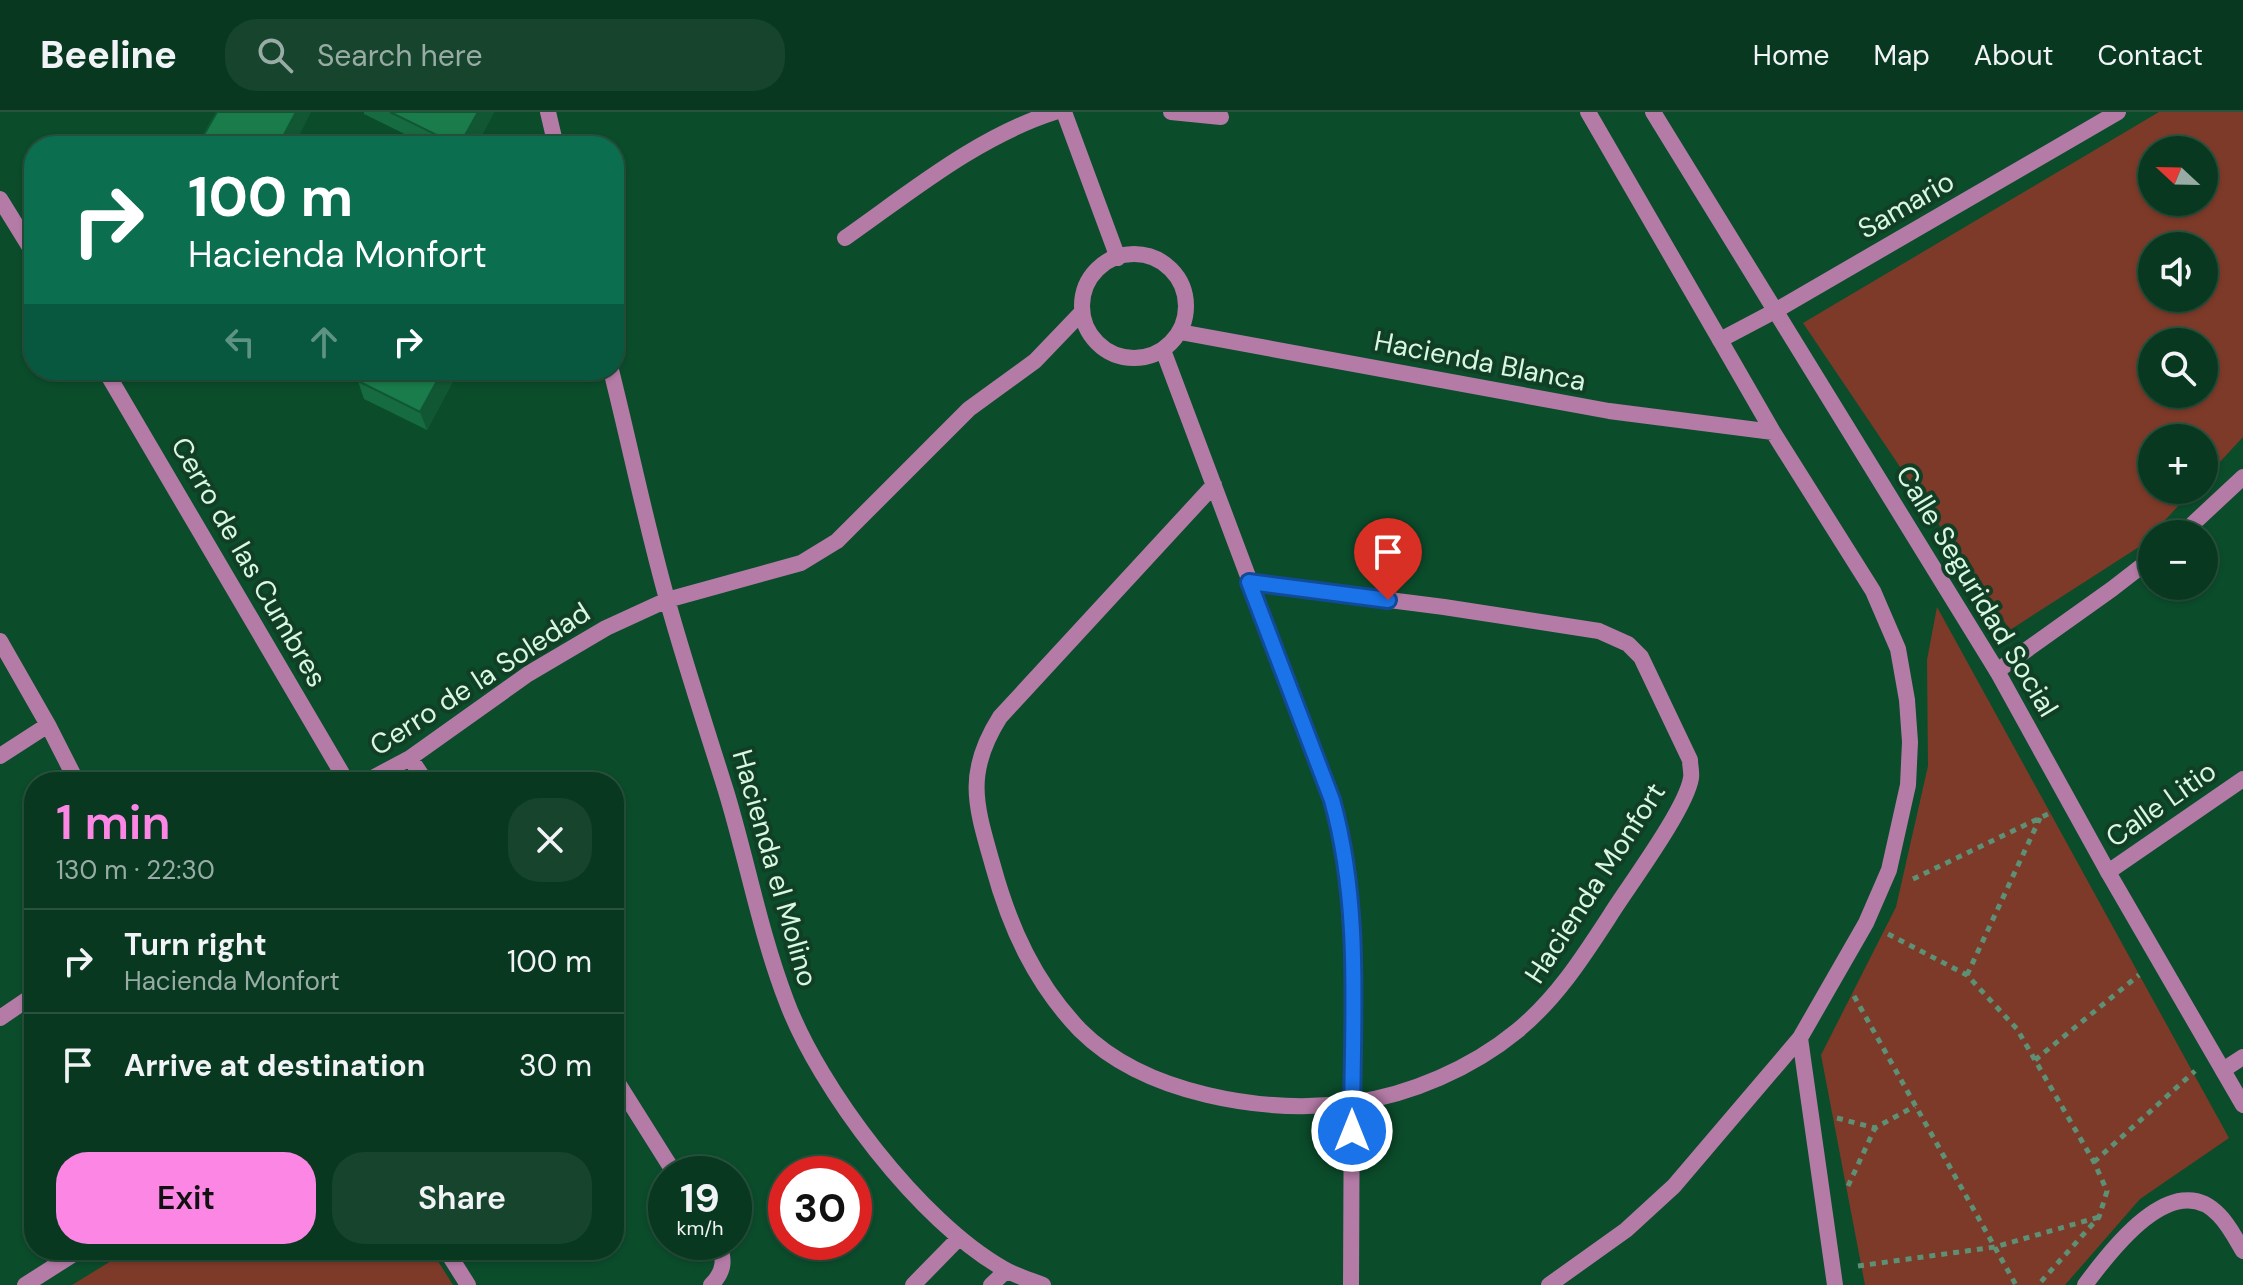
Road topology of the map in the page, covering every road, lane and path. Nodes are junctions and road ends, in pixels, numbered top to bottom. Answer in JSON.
{"nodes":[{"id":1,"x":548,"y":112,"type":"edge"},
{"id":2,"x":1055,"y":112,"type":"edge"},
{"id":3,"x":1064,"y":112,"type":"edge"},
{"id":4,"x":1171,"y":112,"type":"edge"},
{"id":5,"x":1588,"y":112,"type":"edge"},
{"id":6,"x":2118,"y":112,"type":"edge"},
{"id":7,"x":1659,"y":114,"type":"edge"},
{"id":8,"x":1221,"y":117,"type":"dead end"},
{"id":9,"x":554,"y":136,"type":"edge"},
{"id":10,"x":0,"y":199,"type":"edge"},
{"id":11,"x":24,"y":238,"type":"edge"},
{"id":12,"x":845,"y":238,"type":"dead end"},
{"id":13,"x":1118,"y":258,"type":"junction"},
{"id":14,"x":1775,"y":311,"type":"junction"},
{"id":15,"x":1082,"y":312,"type":"junction"},
{"id":16,"x":1180,"y":332,"type":"junction"},
{"id":17,"x":1720,"y":340,"type":"junction"},
{"id":18,"x":1163,"y":350,"type":"junction"},
{"id":19,"x":111,"y":380,"type":"edge"},
{"id":20,"x":613,"y":380,"type":"edge"},
{"id":21,"x":1773,"y":432,"type":"junction"},
{"id":22,"x":2243,"y":477,"type":"edge"},
{"id":23,"x":1214,"y":485,"type":"junction"},
{"id":24,"x":2197,"y":520,"type":"edge"},
{"id":25,"x":2138,"y":568,"type":"edge"},
{"id":26,"x":1249,"y":582,"type":"junction"},
{"id":27,"x":667,"y":600,"type":"junction"},
{"id":28,"x":0,"y":641,"type":"edge"},
{"id":29,"x":1997,"y":671,"type":"junction"},
{"id":30,"x":48,"y":725,"type":"junction"},
{"id":31,"x":0,"y":756,"type":"edge"},
{"id":32,"x":410,"y":758,"type":"junction"},
{"id":33,"x":72,"y":772,"type":"edge"},
{"id":34,"x":341,"y":772,"type":"edge"},
{"id":35,"x":384,"y":772,"type":"edge"},
{"id":36,"x":419,"y":772,"type":"edge"},
{"id":37,"x":2243,"y":779,"type":"edge"},
{"id":38,"x":2070,"y":803,"type":"junction"},
{"id":39,"x":2041,"y":817,"type":"junction"},
{"id":40,"x":2108,"y":872,"type":"junction"},
{"id":41,"x":1905,"y":886,"type":"dead end"},
{"id":42,"x":1884,"y":932,"type":"dead end"},
{"id":43,"x":2158,"y":959,"type":"junction"},
{"id":44,"x":1839,"y":969,"type":"junction"},
{"id":45,"x":1967,"y":975,"type":"junction"},
{"id":46,"x":24,"y":1002,"type":"edge"},
{"id":47,"x":0,"y":1018,"type":"edge"},
{"id":48,"x":1800,"y":1038,"type":"junction"},
{"id":49,"x":2214,"y":1054,"type":"junction"},
{"id":50,"x":2243,"y":1057,"type":"edge"},
{"id":51,"x":2035,"y":1060,"type":"junction"},
{"id":52,"x":2223,"y":1070,"type":"junction"},
{"id":53,"x":624,"y":1093,"type":"edge"},
{"id":54,"x":1352,"y":1103,"type":"junction"},
{"id":55,"x":2243,"y":1105,"type":"edge"},
{"id":56,"x":1915,"y":1106,"type":"junction"},
{"id":57,"x":1825,"y":1115,"type":"dead end"},
{"id":58,"x":1875,"y":1128,"type":"junction"},
{"id":59,"x":664,"y":1156,"type":"edge"},
{"id":60,"x":2094,"y":1162,"type":"junction"},
{"id":61,"x":1846,"y":1192,"type":"dead end"},
{"id":62,"x":2099,"y":1217,"type":"junction"},
{"id":63,"x":2133,"y":1230,"type":"junction"},
{"id":64,"x":959,"y":1238,"type":"junction"},
{"id":65,"x":1995,"y":1247,"type":"junction"},
{"id":66,"x":2243,"y":1251,"type":"edge"},
{"id":67,"x":64,"y":1260,"type":"edge"},
{"id":68,"x":452,"y":1260,"type":"edge"},
{"id":69,"x":723,"y":1260,"type":"edge"},
{"id":70,"x":1006,"y":1271,"type":"junction"},
{"id":71,"x":1834,"y":1277,"type":"edge"},
{"id":72,"x":25,"y":1285,"type":"edge"},
{"id":73,"x":468,"y":1285,"type":"edge"},
{"id":74,"x":711,"y":1285,"type":"edge"},
{"id":75,"x":913,"y":1285,"type":"edge"},
{"id":76,"x":991,"y":1285,"type":"edge"},
{"id":77,"x":1043,"y":1285,"type":"edge"},
{"id":78,"x":1351,"y":1285,"type":"edge"},
{"id":79,"x":1549,"y":1285,"type":"edge"},
{"id":80,"x":2016,"y":1285,"type":"edge"},
{"id":81,"x":2038,"y":1285,"type":"edge"},
{"id":82,"x":2085,"y":1285,"type":"edge"}],
"edges":[{"from":1,"to":9,"type":"street"},
{"from":2,"to":12,"type":"street"},
{"from":3,"to":13,"type":"street"},
{"from":4,"to":8,"type":"street"},
{"from":5,"to":17,"type":"street"},
{"from":6,"to":14,"type":"street","name":"Samario"},
{"from":7,"to":14,"type":"street","name":"Calle Seguridad Social"},
{"from":10,"to":11,"type":"street"},
{"from":13,"to":15,"type":"street"},
{"from":13,"to":16,"type":"street"},
{"from":14,"to":17,"type":"street","name":"Samario"},
{"from":14,"to":29,"type":"street","name":"Calle Seguridad Social"},
{"from":15,"to":18,"type":"street"},
{"from":15,"to":27,"type":"street"},
{"from":16,"to":18,"type":"street"},
{"from":16,"to":21,"type":"street","name":"Hacienda Blanca"},
{"from":17,"to":21,"type":"street"},
{"from":18,"to":23,"type":"street"},
{"from":19,"to":34,"type":"street","name":"Cerro de las Cumbres"},
{"from":20,"to":27,"type":"street","name":"Hacienda el Molino"},
{"from":21,"to":44,"type":"street"},
{"from":22,"to":24,"type":"street"},
{"from":23,"to":26,"type":"street"},
{"from":23,"to":54,"type":"street","name":"Hacienda Monfort"},
{"from":25,"to":29,"type":"street"},
{"from":26,"to":54,"type":"street"},
{"from":26,"to":54,"type":"street","name":"Hacienda Monfort"},
{"from":27,"to":32,"type":"street","name":"Cerro de la Soledad"},
{"from":27,"to":64,"type":"street","name":"Hacienda el Molino"},
{"from":28,"to":30,"type":"street"},
{"from":29,"to":38,"type":"street","name":"Calle Seguridad Social"},
{"from":30,"to":31,"type":"street"},
{"from":30,"to":33,"type":"street"},
{"from":32,"to":35,"type":"street","name":"Cerro de la Soledad"},
{"from":32,"to":36,"type":"street"},
{"from":37,"to":40,"type":"street","name":"Calle Litio"},
{"from":38,"to":39,"type":"path"},
{"from":38,"to":40,"type":"street","name":"Calle Seguridad Social"},
{"from":39,"to":41,"type":"path"},
{"from":39,"to":45,"type":"path"},
{"from":40,"to":43,"type":"street","name":"Calle Seguridad Social"},
{"from":42,"to":45,"type":"path"},
{"from":43,"to":49,"type":"street","name":"Calle Seguridad Social"},
{"from":43,"to":51,"type":"path"},
{"from":44,"to":48,"type":"street"},
{"from":44,"to":56,"type":"path"},
{"from":45,"to":51,"type":"path"},
{"from":46,"to":47,"type":"street"},
{"from":48,"to":71,"type":"street"},
{"from":48,"to":79,"type":"street"},
{"from":49,"to":52,"type":"street","name":"Calle Seguridad Social"},
{"from":49,"to":60,"type":"path"},
{"from":50,"to":52,"type":"street"},
{"from":51,"to":60,"type":"path"},
{"from":52,"to":55,"type":"street","name":"Calle Seguridad Social"},
{"from":53,"to":59,"type":"street"},
{"from":54,"to":78,"type":"street"},
{"from":56,"to":58,"type":"path"},
{"from":56,"to":65,"type":"path"},
{"from":57,"to":58,"type":"path"},
{"from":58,"to":61,"type":"path"},
{"from":60,"to":62,"type":"path"},
{"from":62,"to":63,"type":"path"},
{"from":62,"to":65,"type":"path"},
{"from":62,"to":81,"type":"path"},
{"from":63,"to":66,"type":"street"},
{"from":63,"to":82,"type":"street"},
{"from":64,"to":70,"type":"street","name":"Hacienda el Molino"},
{"from":64,"to":75,"type":"street"},
{"from":65,"to":71,"type":"path"},
{"from":65,"to":80,"type":"path"},
{"from":67,"to":72,"type":"street"},
{"from":68,"to":73,"type":"street"},
{"from":69,"to":74,"type":"street"},
{"from":70,"to":76,"type":"street"},
{"from":70,"to":77,"type":"street","name":"Hacienda el Molino"}]}
